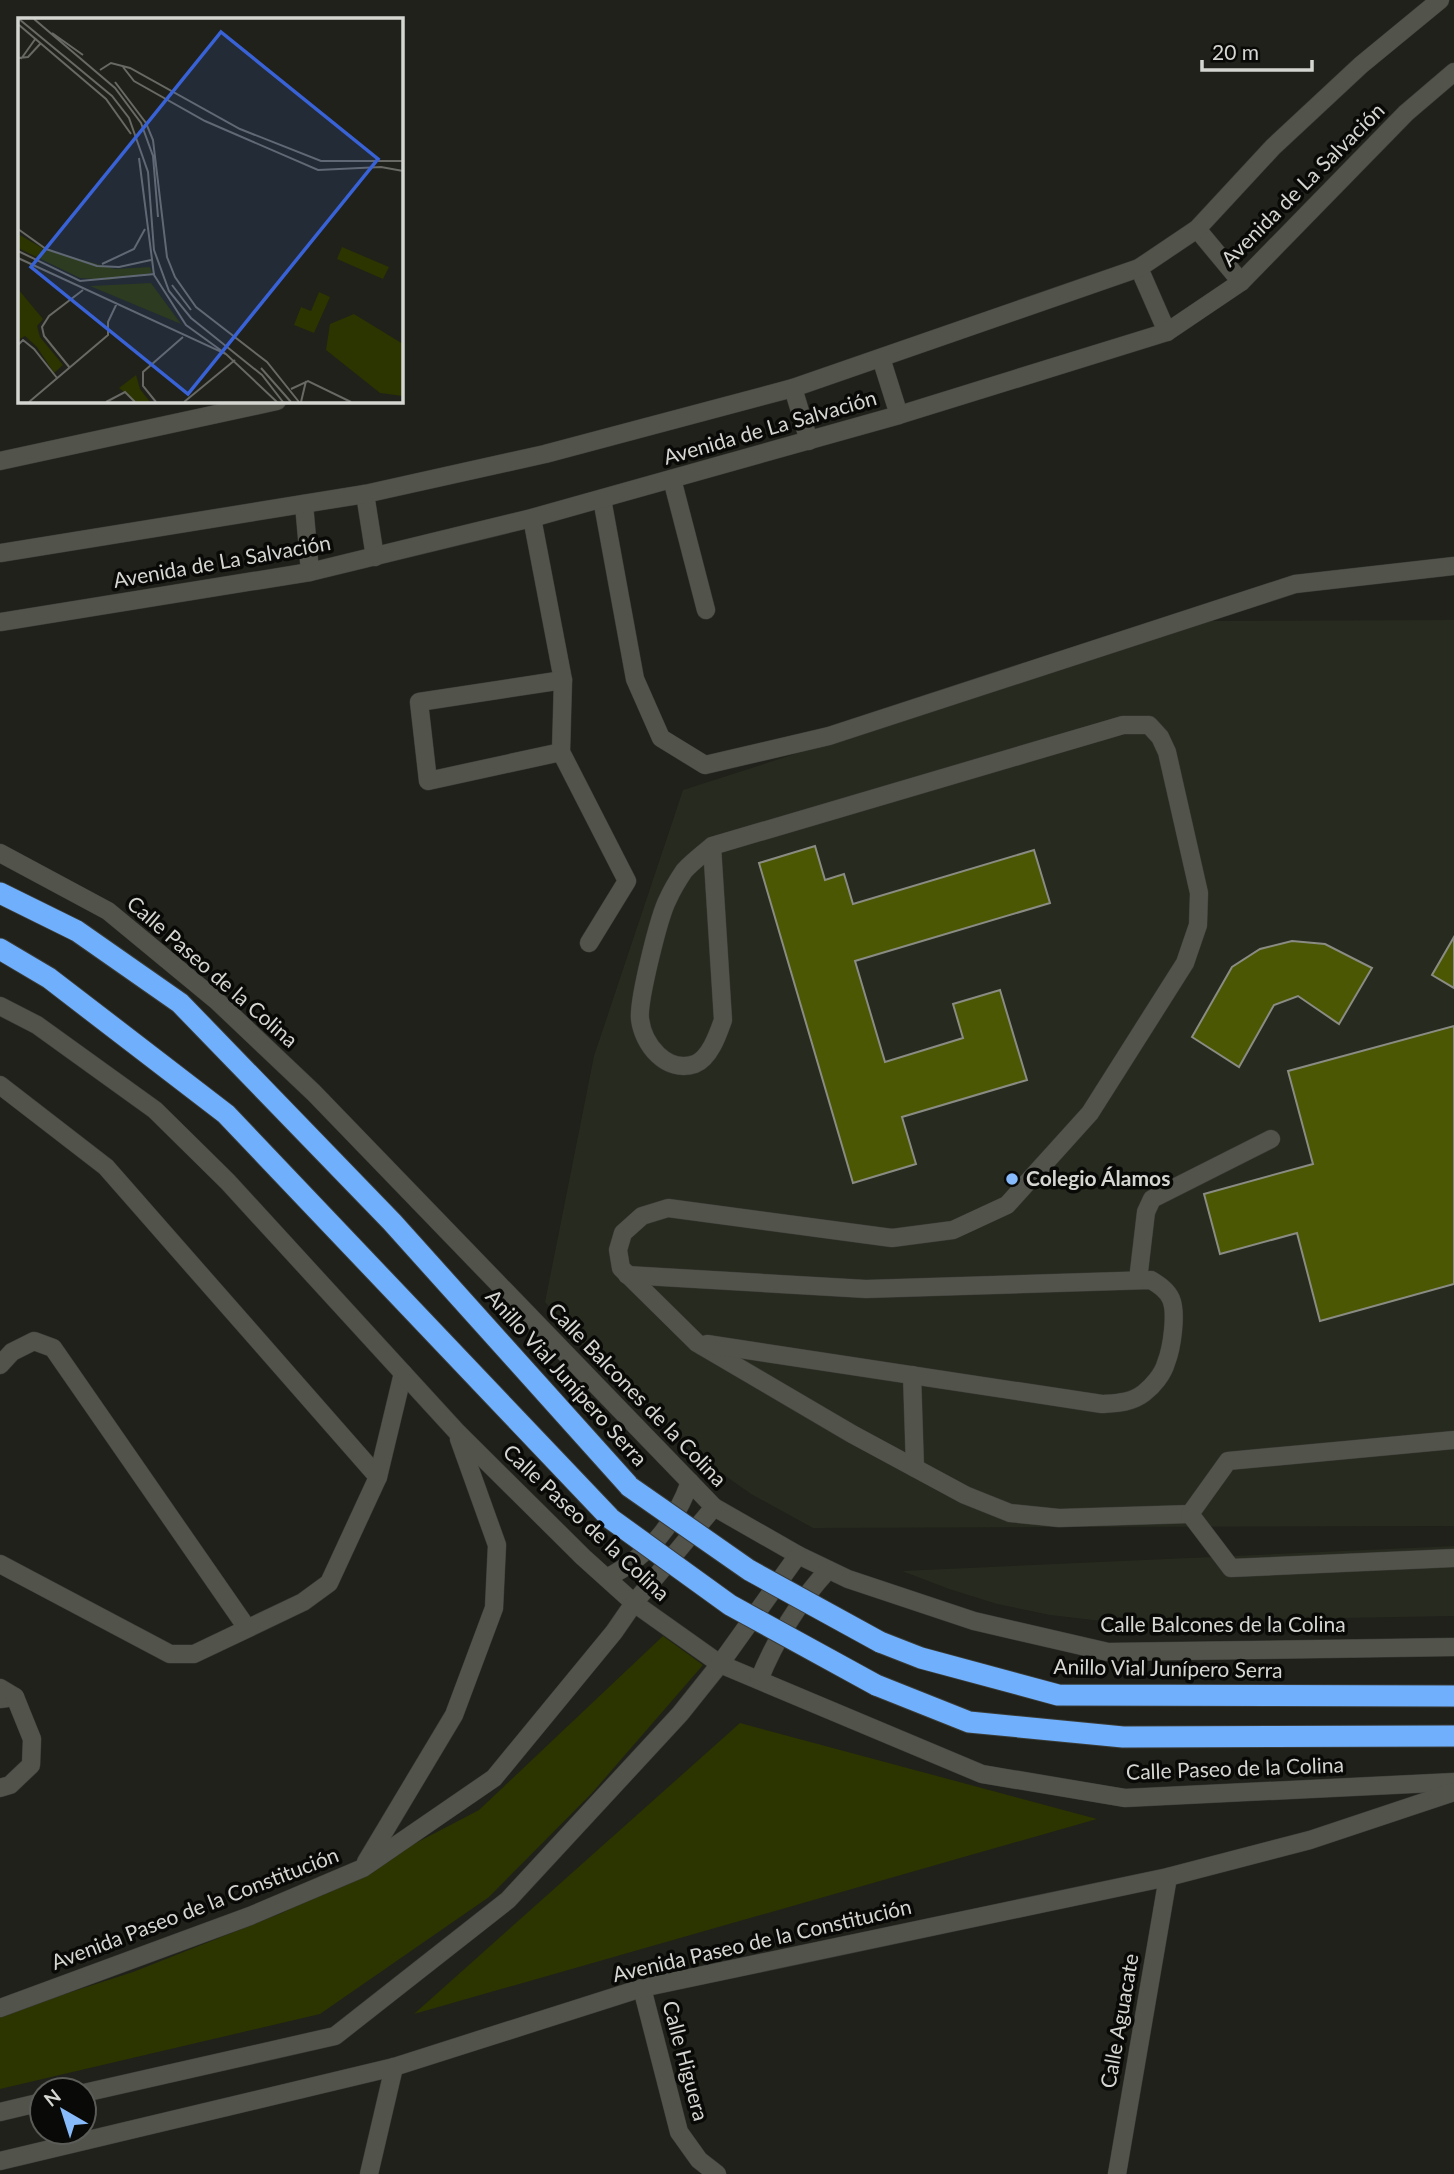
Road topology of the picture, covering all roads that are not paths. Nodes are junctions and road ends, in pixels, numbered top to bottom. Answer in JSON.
{"nodes":[{"id":1,"x":1440,"y":0,"type":"edge"},
{"id":2,"x":1454,"y":72,"type":"edge"},
{"id":3,"x":1197,"y":229,"type":"junction"},
{"id":4,"x":1139,"y":268,"type":"junction"},
{"id":5,"x":1241,"y":282,"type":"junction"},
{"id":6,"x":1167,"y":332,"type":"junction"},
{"id":7,"x":881,"y":358,"type":"junction"},
{"id":8,"x":793,"y":388,"type":"junction"},
{"id":9,"x":272,"y":402,"type":"edge"},
{"id":10,"x":899,"y":415,"type":"junction"},
{"id":11,"x":809,"y":440,"type":"junction"},
{"id":12,"x":0,"y":461,"type":"edge"},
{"id":13,"x":672,"y":479,"type":"junction"},
{"id":14,"x":365,"y":494,"type":"junction"},
{"id":15,"x":602,"y":499,"type":"junction"},
{"id":16,"x":304,"y":505,"type":"junction"},
{"id":17,"x":532,"y":518,"type":"junction"},
{"id":18,"x":0,"y":553,"type":"edge"},
{"id":19,"x":375,"y":557,"type":"junction"},
{"id":20,"x":1454,"y":566,"type":"edge"},
{"id":21,"x":310,"y":572,"type":"junction"},
{"id":22,"x":706,"y":610,"type":"dead end"},
{"id":23,"x":0,"y":622,"type":"edge"},
{"id":24,"x":563,"y":680,"type":"junction"},
{"id":25,"x":561,"y":752,"type":"junction"},
{"id":26,"x":712,"y":846,"type":"junction"},
{"id":27,"x":0,"y":853,"type":"edge"},
{"id":28,"x":0,"y":893,"type":"edge"},
{"id":29,"x":589,"y":943,"type":"dead end"},
{"id":30,"x":0,"y":949,"type":"edge"},
{"id":31,"x":0,"y":1006,"type":"edge"},
{"id":32,"x":0,"y":1085,"type":"edge"},
{"id":33,"x":314,"y":1093,"type":"joint"},
{"id":34,"x":1271,"y":1139,"type":"dead end"},
{"id":35,"x":628,"y":1276,"type":"junction"},
{"id":36,"x":1138,"y":1280,"type":"junction"},
{"id":37,"x":697,"y":1343,"type":"junction"},
{"id":38,"x":0,"y":1365,"type":"edge"},
{"id":39,"x":403,"y":1373,"type":"junction"},
{"id":40,"x":912,"y":1375,"type":"junction"},
{"id":41,"x":457,"y":1432,"type":"junction"},
{"id":42,"x":1454,"y":1440,"type":"edge"},
{"id":43,"x":915,"y":1468,"type":"junction"},
{"id":44,"x":378,"y":1478,"type":"junction"},
{"id":45,"x":690,"y":1482,"type":"junction"},
{"id":46,"x":714,"y":1507,"type":"junction"},
{"id":47,"x":1190,"y":1514,"type":"junction"},
{"id":48,"x":798,"y":1555,"type":"junction"},
{"id":49,"x":1454,"y":1558,"type":"edge"},
{"id":50,"x":0,"y":1564,"type":"edge"},
{"id":51,"x":828,"y":1570,"type":"junction"},
{"id":52,"x":607,"y":1578,"type":"junction"},
{"id":53,"x":634,"y":1603,"type":"junction"},
{"id":54,"x":247,"y":1628,"type":"junction"},
{"id":55,"x":1454,"y":1647,"type":"edge"},
{"id":56,"x":720,"y":1664,"type":"junction"},
{"id":57,"x":759,"y":1681,"type":"junction"},
{"id":58,"x":5,"y":1694,"type":"edge"},
{"id":59,"x":1454,"y":1696,"type":"edge"},
{"id":60,"x":1454,"y":1736,"type":"edge"},
{"id":61,"x":1454,"y":1782,"type":"edge"},
{"id":62,"x":0,"y":1788,"type":"edge"},
{"id":63,"x":1454,"y":1792,"type":"edge"},
{"id":64,"x":363,"y":1868,"type":"junction"},
{"id":65,"x":1168,"y":1877,"type":"junction"},
{"id":66,"x":642,"y":1988,"type":"junction"},
{"id":67,"x":0,"y":2008,"type":"edge"},
{"id":68,"x":394,"y":2067,"type":"junction"},
{"id":69,"x":98,"y":2090,"type":"edge"},
{"id":70,"x":28,"y":2105,"type":"edge"},
{"id":71,"x":0,"y":2112,"type":"edge"},
{"id":72,"x":0,"y":2161,"type":"edge"},
{"id":73,"x":369,"y":2174,"type":"edge"},
{"id":74,"x":717,"y":2174,"type":"edge"},
{"id":75,"x":1117,"y":2174,"type":"edge"}],
"edges":[{"from":1,"to":3,"type":"street","name":"Avenida de La Salvación"},
{"from":2,"to":5,"type":"street","name":"Avenida de La Salvación"},
{"from":3,"to":4,"type":"street","name":"Avenida de La Salvación"},
{"from":3,"to":5,"type":"street"},
{"from":4,"to":6,"type":"street"},
{"from":4,"to":7,"type":"street","name":"Avenida de La Salvación"},
{"from":5,"to":6,"type":"street","name":"Avenida de La Salvación"},
{"from":6,"to":10,"type":"street","name":"Avenida de La Salvación"},
{"from":7,"to":8,"type":"street","name":"Avenida de La Salvación"},
{"from":7,"to":10,"type":"street"},
{"from":8,"to":11,"type":"street"},
{"from":8,"to":14,"type":"street","name":"Avenida de La Salvación"},
{"from":9,"to":12,"type":"street"},
{"from":10,"to":11,"type":"street","name":"Avenida de La Salvación"},
{"from":11,"to":13,"type":"street","name":"Avenida de La Salvación"},
{"from":13,"to":15,"type":"street","name":"Avenida de La Salvación"},
{"from":13,"to":22,"type":"street"},
{"from":14,"to":16,"type":"street","name":"Avenida de La Salvación"},
{"from":14,"to":19,"type":"street"},
{"from":15,"to":17,"type":"street","name":"Avenida de La Salvación"},
{"from":15,"to":20,"type":"street"},
{"from":16,"to":18,"type":"street","name":"Avenida de La Salvación"},
{"from":16,"to":21,"type":"street"},
{"from":17,"to":19,"type":"street","name":"Avenida de La Salvación"},
{"from":17,"to":24,"type":"street"},
{"from":19,"to":21,"type":"street","name":"Avenida de La Salvación"},
{"from":21,"to":23,"type":"street","name":"Avenida de La Salvación"},
{"from":24,"to":25,"type":"street"},
{"from":24,"to":25,"type":"street"},
{"from":25,"to":29,"type":"street"},
{"from":26,"to":26,"type":"street"},
{"from":26,"to":35,"type":"street"},
{"from":27,"to":33,"type":"street","name":"Calle Paseo de la Colina"},
{"from":28,"to":59,"type":"highway","name":"Anillo Vial Junípero Serra","bridge":true},
{"from":30,"to":60,"type":"highway","bridge":true},
{"from":31,"to":39,"type":"street","name":"Calle Paseo de la Colina"},
{"from":32,"to":44,"type":"street"},
{"from":33,"to":45,"type":"street","name":"Calle Balcones de la Colina"},
{"from":34,"to":36,"type":"street"},
{"from":35,"to":36,"type":"street"},
{"from":35,"to":37,"type":"street"},
{"from":36,"to":40,"type":"street"},
{"from":37,"to":40,"type":"street"},
{"from":37,"to":43,"type":"street"},
{"from":38,"to":54,"type":"street"},
{"from":39,"to":41,"type":"street","name":"Calle Paseo de la Colina"},
{"from":39,"to":44,"type":"street"},
{"from":40,"to":43,"type":"street"},
{"from":41,"to":52,"type":"street","name":"Calle Paseo de la Colina"},
{"from":41,"to":64,"type":"street"},
{"from":42,"to":47,"type":"street"},
{"from":43,"to":47,"type":"street"},
{"from":44,"to":54,"type":"street"},
{"from":45,"to":46,"type":"street","name":"Calle Balcones de la Colina"},
{"from":45,"to":52,"type":"street"},
{"from":46,"to":48,"type":"street","name":"Calle Balcones de la Colina"},
{"from":46,"to":53,"type":"street","name":"Avenida Paseo de la Constitución"},
{"from":47,"to":49,"type":"street"},
{"from":48,"to":51,"type":"street","name":"Calle Balcones de la Colina"},
{"from":48,"to":56,"type":"street"},
{"from":50,"to":54,"type":"street"},
{"from":51,"to":55,"type":"street","name":"Calle Balcones de la Colina"},
{"from":51,"to":57,"type":"street"},
{"from":52,"to":53,"type":"street","name":"Calle Paseo de la Colina"},
{"from":53,"to":56,"type":"street","name":"Calle Paseo de la Colina"},
{"from":53,"to":64,"type":"street","name":"Avenida Paseo de la Constitución"},
{"from":56,"to":57,"type":"street","name":"Calle Paseo de la Colina"},
{"from":56,"to":69,"type":"street"},
{"from":57,"to":61,"type":"street","name":"Calle Paseo de la Colina"},
{"from":58,"to":62,"type":"street"},
{"from":63,"to":65,"type":"street","name":"Avenida Paseo de la Constitución"},
{"from":64,"to":67,"type":"street","name":"Avenida Paseo de la Constitución"},
{"from":65,"to":66,"type":"street","name":"Avenida Paseo de la Constitución"},
{"from":65,"to":75,"type":"street","name":"Calle Aguacate"},
{"from":66,"to":68,"type":"street","name":"Avenida Paseo de la Constitución"},
{"from":66,"to":74,"type":"street","name":"Calle Higuera"},
{"from":68,"to":72,"type":"street","name":"Avenida Paseo de la Constitución"},
{"from":68,"to":73,"type":"street"},
{"from":70,"to":71,"type":"street"}]}
